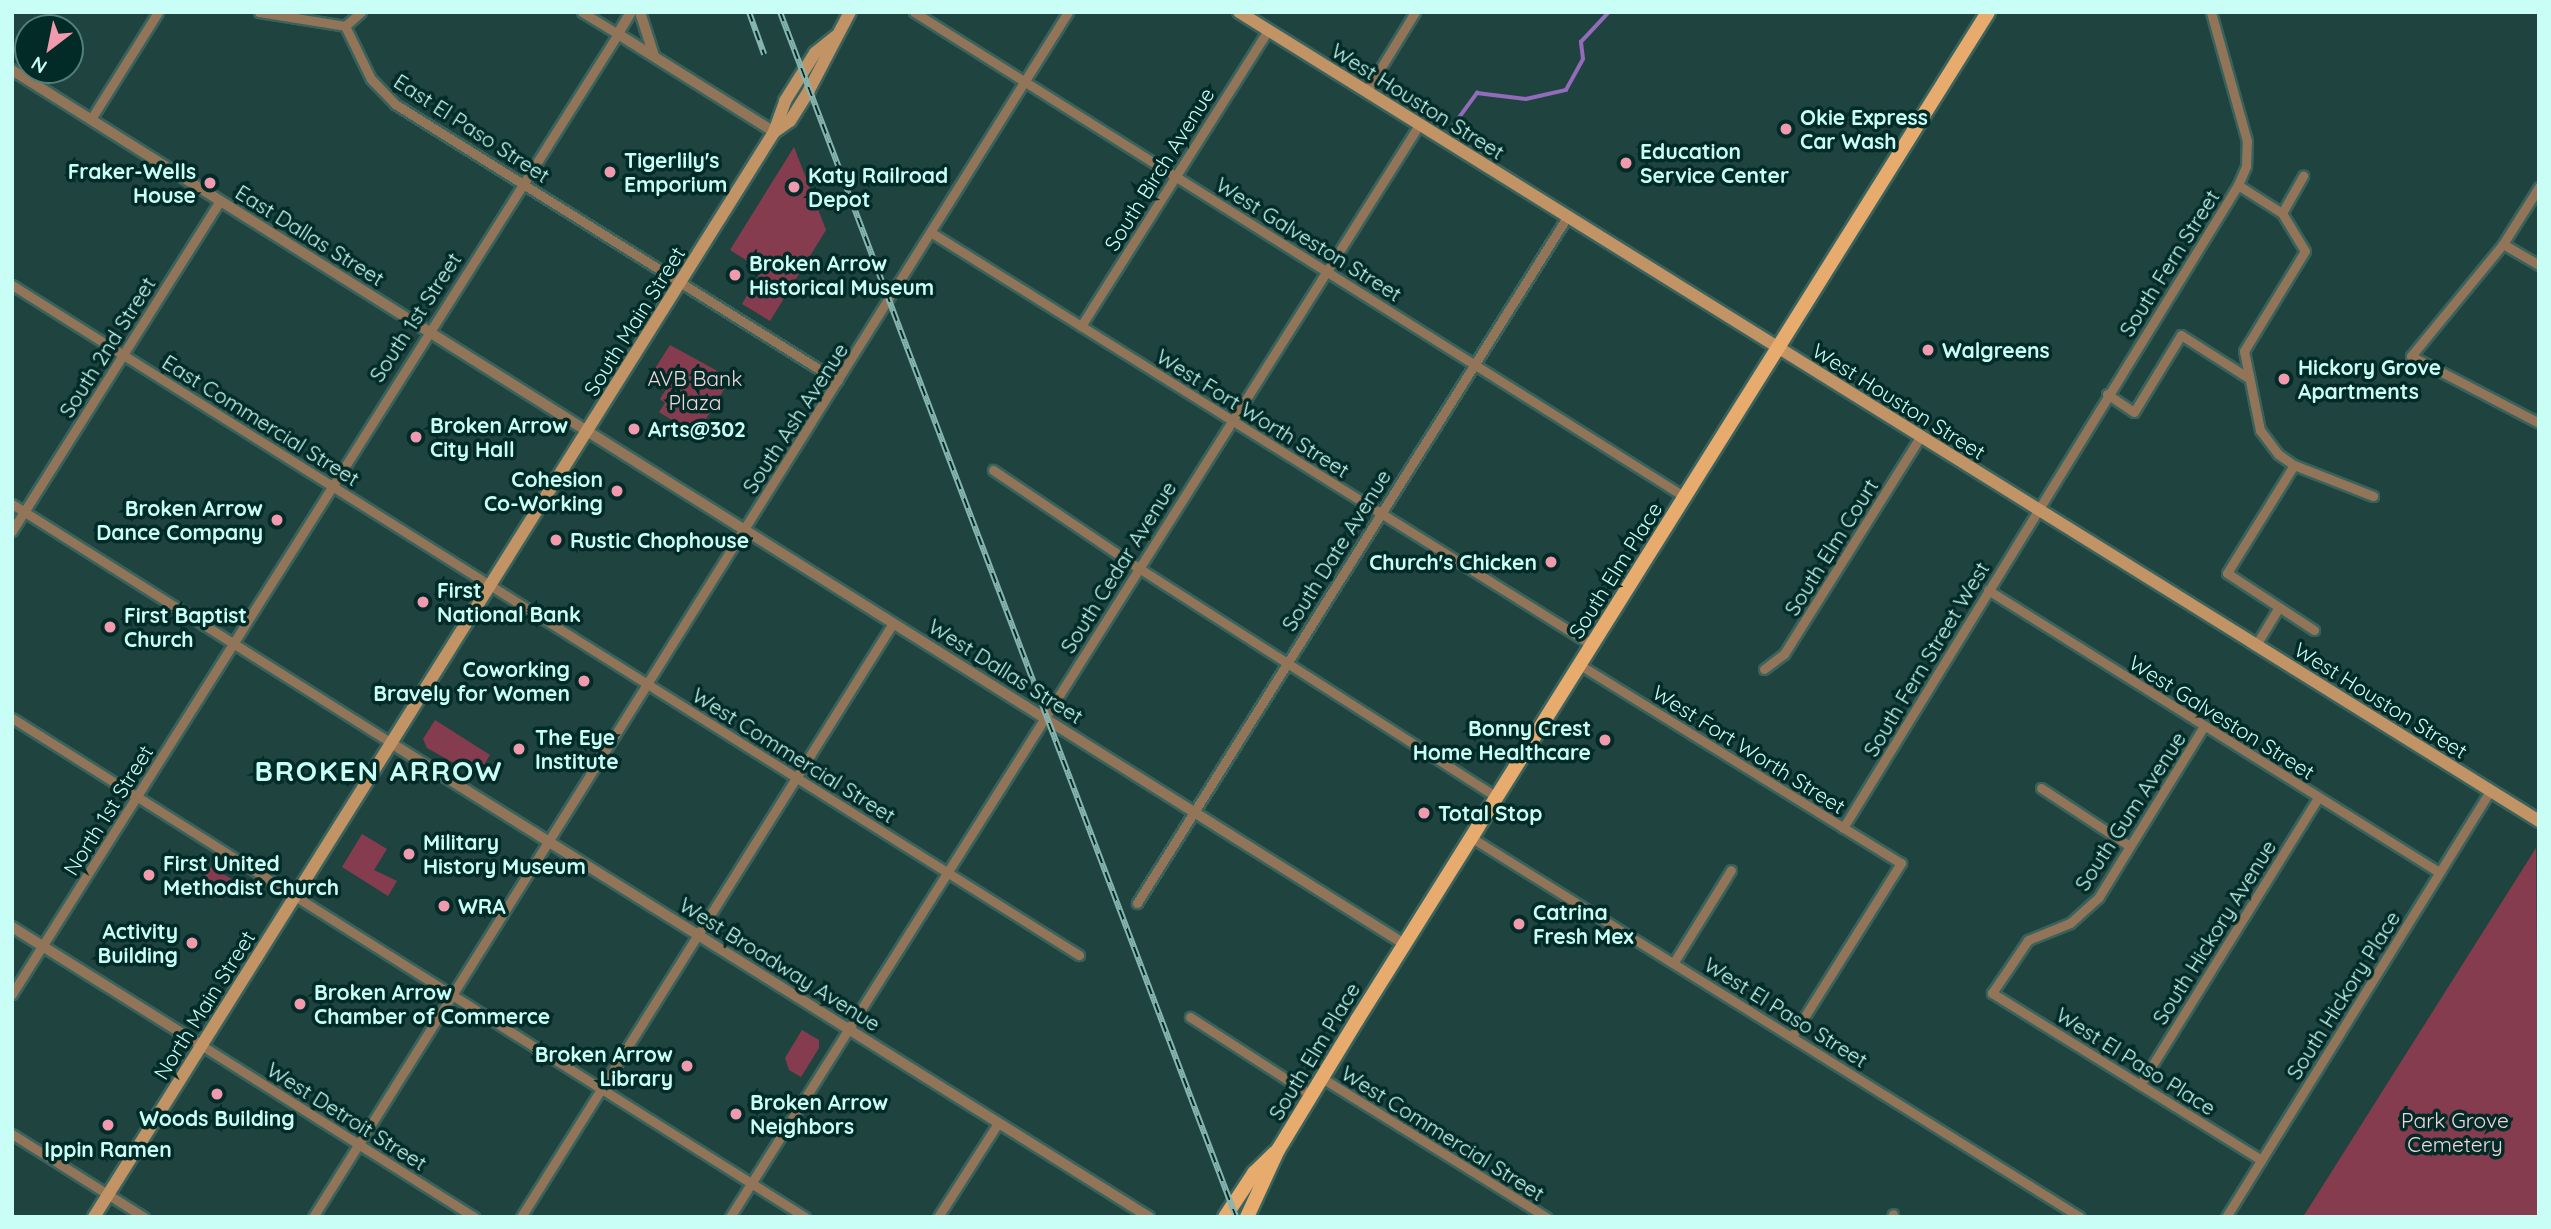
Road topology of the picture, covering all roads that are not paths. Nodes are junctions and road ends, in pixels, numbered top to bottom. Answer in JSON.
{"nodes":[{"id":1,"x":158,"y":12,"type":"edge"},
{"id":2,"x":259,"y":12,"type":"edge"},
{"id":3,"x":360,"y":12,"type":"edge"},
{"id":4,"x":582,"y":12,"type":"edge"},
{"id":5,"x":631,"y":12,"type":"edge"},
{"id":6,"x":640,"y":12,"type":"edge"},
{"id":7,"x":850,"y":12,"type":"edge"},
{"id":8,"x":914,"y":12,"type":"edge"},
{"id":9,"x":1068,"y":12,"type":"edge"},
{"id":10,"x":1239,"y":12,"type":"edge"},
{"id":11,"x":1415,"y":12,"type":"edge"},
{"id":12,"x":1988,"y":12,"type":"edge"},
{"id":13,"x":2213,"y":14,"type":"edge"},
{"id":14,"x":345,"y":26,"type":"junction"},
{"id":15,"x":1268,"y":30,"type":"junction"},
{"id":16,"x":618,"y":34,"type":"junction"},
{"id":17,"x":655,"y":58,"type":"junction"},
{"id":18,"x":12,"y":70,"type":"edge"},
{"id":19,"x":1026,"y":82,"type":"junction"},
{"id":20,"x":1366,"y":92,"type":"junction"},
{"id":21,"x":91,"y":119,"type":"junction"},
{"id":22,"x":1419,"y":125,"type":"junction"},
{"id":23,"x":774,"y":132,"type":"junction"},
{"id":24,"x":2303,"y":176,"type":"dead end"},
{"id":25,"x":1175,"y":177,"type":"junction"},
{"id":26,"x":523,"y":184,"type":"junction"},
{"id":27,"x":2238,"y":185,"type":"junction"},
{"id":28,"x":2539,"y":187,"type":"edge"},
{"id":29,"x":220,"y":201,"type":"junction"},
{"id":30,"x":2281,"y":213,"type":"junction"},
{"id":31,"x":1567,"y":217,"type":"junction"},
{"id":32,"x":932,"y":233,"type":"junction"},
{"id":33,"x":2503,"y":244,"type":"junction"},
{"id":34,"x":2539,"y":265,"type":"edge"},
{"id":35,"x":1326,"y":271,"type":"junction"},
{"id":36,"x":680,"y":282,"type":"junction"},
{"id":37,"x":12,"y":285,"type":"edge"},
{"id":38,"x":1081,"y":326,"type":"junction"},
{"id":39,"x":428,"y":331,"type":"junction"},
{"id":40,"x":1778,"y":348,"type":"junction"},
{"id":41,"x":123,"y":354,"type":"junction"},
{"id":42,"x":1474,"y":363,"type":"junction"},
{"id":43,"x":2247,"y":377,"type":"junction"},
{"id":44,"x":838,"y":381,"type":"junction"},
{"id":45,"x":2107,"y":394,"type":"junction"},
{"id":46,"x":1231,"y":420,"type":"junction"},
{"id":47,"x":2539,"y":423,"type":"edge"},
{"id":48,"x":587,"y":432,"type":"junction"},
{"id":49,"x":1920,"y":437,"type":"junction"},
{"id":50,"x":2294,"y":465,"type":"junction"},
{"id":51,"x":993,"y":470,"type":"dead end"},
{"id":52,"x":332,"y":485,"type":"junction"},
{"id":53,"x":2373,"y":496,"type":"dead end"},
{"id":54,"x":1685,"y":497,"type":"junction"},
{"id":55,"x":12,"y":504,"type":"edge"},
{"id":56,"x":2037,"y":508,"type":"junction"},
{"id":57,"x":24,"y":512,"type":"junction"},
{"id":58,"x":1380,"y":513,"type":"junction"},
{"id":59,"x":744,"y":530,"type":"junction"},
{"id":60,"x":12,"y":531,"type":"edge"},
{"id":61,"x":1137,"y":567,"type":"junction"},
{"id":62,"x":491,"y":585,"type":"junction"},
{"id":63,"x":1989,"y":590,"type":"junction"},
{"id":64,"x":2279,"y":607,"type":"junction"},
{"id":65,"x":893,"y":623,"type":"junction"},
{"id":66,"x":2314,"y":630,"type":"dead end"},
{"id":67,"x":233,"y":644,"type":"junction"},
{"id":68,"x":1592,"y":645,"type":"junction"},
{"id":69,"x":2256,"y":645,"type":"junction"},
{"id":70,"x":1286,"y":662,"type":"junction"},
{"id":71,"x":1580,"y":665,"type":"junction"},
{"id":72,"x":1764,"y":669,"type":"dead end"},
{"id":73,"x":648,"y":683,"type":"junction"},
{"id":74,"x":12,"y":718,"type":"edge"},
{"id":75,"x":1045,"y":719,"type":"junction"},
{"id":76,"x":2204,"y":726,"type":"junction"},
{"id":77,"x":391,"y":743,"type":"junction"},
{"id":78,"x":797,"y":778,"type":"junction"},
{"id":79,"x":2040,"y":788,"type":"dead end"},
{"id":80,"x":2490,"y":791,"type":"junction"},
{"id":81,"x":138,"y":796,"type":"junction"},
{"id":82,"x":1497,"y":797,"type":"junction"},
{"id":83,"x":2318,"y":797,"type":"junction"},
{"id":84,"x":1194,"y":811,"type":"junction"},
{"id":85,"x":2539,"y":821,"type":"edge"},
{"id":86,"x":1843,"y":828,"type":"junction"},
{"id":87,"x":1472,"y":838,"type":"junction"},
{"id":88,"x":548,"y":841,"type":"junction"},
{"id":89,"x":2128,"y":845,"type":"junction"},
{"id":90,"x":1731,"y":870,"type":"dead end"},
{"id":91,"x":947,"y":872,"type":"junction"},
{"id":92,"x":2439,"y":872,"type":"junction"},
{"id":93,"x":295,"y":895,"type":"junction"},
{"id":94,"x":1137,"y":903,"type":"dead end"},
{"id":95,"x":12,"y":927,"type":"edge"},
{"id":96,"x":698,"y":935,"type":"junction"},
{"id":97,"x":1404,"y":944,"type":"junction"},
{"id":98,"x":43,"y":946,"type":"junction"},
{"id":99,"x":1079,"y":955,"type":"dead end"},
{"id":100,"x":1674,"y":962,"type":"junction"},
{"id":101,"x":1992,"y":993,"type":"joint"},
{"id":102,"x":12,"y":994,"type":"edge"},
{"id":103,"x":452,"y":995,"type":"junction"},
{"id":104,"x":1191,"y":1017,"type":"dead end"},
{"id":105,"x":847,"y":1028,"type":"junction"},
{"id":106,"x":1792,"y":1037,"type":"junction"},
{"id":107,"x":201,"y":1045,"type":"junction"},
{"id":108,"x":1322,"y":1078,"type":"junction"},
{"id":109,"x":2140,"y":1085,"type":"junction"},
{"id":110,"x":602,"y":1088,"type":"junction"},
{"id":111,"x":1311,"y":1096,"type":"junction"},
{"id":112,"x":998,"y":1123,"type":"junction"},
{"id":113,"x":12,"y":1134,"type":"edge"},
{"id":114,"x":359,"y":1145,"type":"junction"},
{"id":115,"x":1278,"y":1150,"type":"junction"},
{"id":116,"x":2262,"y":1160,"type":"junction"},
{"id":117,"x":751,"y":1183,"type":"junction"},
{"id":118,"x":108,"y":1194,"type":"junction"},
{"id":119,"x":1147,"y":1216,"type":"edge"},
{"id":120,"x":94,"y":1217,"type":"edge"},
{"id":121,"x":144,"y":1217,"type":"edge"},
{"id":122,"x":313,"y":1217,"type":"edge"},
{"id":123,"x":474,"y":1217,"type":"edge"},
{"id":124,"x":522,"y":1217,"type":"edge"},
{"id":125,"x":730,"y":1217,"type":"edge"},
{"id":126,"x":805,"y":1217,"type":"edge"},
{"id":127,"x":938,"y":1217,"type":"edge"},
{"id":128,"x":1225,"y":1217,"type":"edge"},
{"id":129,"x":1247,"y":1217,"type":"edge"},
{"id":130,"x":1546,"y":1217,"type":"edge"},
{"id":131,"x":2080,"y":1217,"type":"edge"},
{"id":132,"x":2226,"y":1217,"type":"edge"}],
"edges":[{"from":1,"to":21,"type":"street"},
{"from":2,"to":14,"type":"street"},
{"from":3,"to":14,"type":"street"},
{"from":4,"to":16,"type":"street"},
{"from":5,"to":16,"type":"street","name":"South 1st Street"},
{"from":6,"to":17,"type":"street"},
{"from":7,"to":23,"type":"main road","name":"South Main Street"},
{"from":8,"to":19,"type":"street","name":"West Galveston Street"},
{"from":9,"to":19,"type":"street","name":"South Ash Avenue"},
{"from":10,"to":15,"type":"main road","name":"West Houston Street"},
{"from":11,"to":20,"type":"street"},
{"from":12,"to":40,"type":"main road","name":"South Elm Place"},
{"from":13,"to":27,"type":"street","name":"South Fern Street"},
{"from":14,"to":26,"type":"street","name":"East El Paso Street"},
{"from":15,"to":20,"type":"main road","name":"West Houston Street"},
{"from":15,"to":25,"type":"street","name":"South Birch Avenue"},
{"from":16,"to":17,"type":"street"},
{"from":16,"to":26,"type":"street","name":"South 1st Street"},
{"from":17,"to":23,"type":"street"},
{"from":18,"to":21,"type":"street","name":"East Dallas Street"},
{"from":19,"to":25,"type":"street","name":"West Galveston Street"},
{"from":19,"to":32,"type":"street","name":"South Ash Avenue"},
{"from":20,"to":22,"type":"main road","name":"West Houston Street"},
{"from":21,"to":29,"type":"street","name":"East Dallas Street"},
{"from":22,"to":31,"type":"main road","name":"West Houston Street"},
{"from":22,"to":35,"type":"street","name":"South Cedar Avenue"},
{"from":23,"to":36,"type":"main road","name":"South Main Street"},
{"from":24,"to":30,"type":"street"},
{"from":25,"to":35,"type":"street","name":"West Galveston Street"},
{"from":25,"to":38,"type":"street","name":"South Birch Avenue"},
{"from":26,"to":36,"type":"street","name":"East El Paso Street"},
{"from":26,"to":39,"type":"street","name":"South 1st Street"},
{"from":27,"to":30,"type":"street"},
{"from":27,"to":45,"type":"street","name":"South Fern Street"},
{"from":28,"to":33,"type":"street"},
{"from":29,"to":39,"type":"street","name":"East Dallas Street"},
{"from":29,"to":41,"type":"street","name":"South 2nd Street"},
{"from":30,"to":43,"type":"street"},
{"from":31,"to":40,"type":"main road","name":"West Houston Street"},
{"from":31,"to":42,"type":"street","name":"South Date Avenue"},
{"from":32,"to":38,"type":"street","name":"West Fort Worth Street"},
{"from":32,"to":44,"type":"street","name":"South Ash Avenue"},
{"from":33,"to":34,"type":"street"},
{"from":33,"to":47,"type":"street"},
{"from":35,"to":42,"type":"street","name":"West Galveston Street"},
{"from":35,"to":46,"type":"street","name":"South Cedar Avenue"},
{"from":36,"to":44,"type":"street"},
{"from":36,"to":48,"type":"main road","name":"South Main Street"},
{"from":37,"to":41,"type":"street","name":"East Commercial Street"},
{"from":38,"to":46,"type":"street","name":"West Fort Worth Street"},
{"from":39,"to":48,"type":"street","name":"East Dallas Street"},
{"from":39,"to":52,"type":"street","name":"South 1st Street"},
{"from":40,"to":49,"type":"main road","name":"West Houston Street"},
{"from":40,"to":54,"type":"main road","name":"South Elm Place"},
{"from":41,"to":52,"type":"street","name":"East Commercial Street"},
{"from":41,"to":57,"type":"street","name":"South 2nd Street"},
{"from":42,"to":54,"type":"street","name":"West Galveston Street"},
{"from":42,"to":58,"type":"street","name":"South Date Avenue"},
{"from":43,"to":45,"type":"street"},
{"from":43,"to":50,"type":"street"},
{"from":44,"to":59,"type":"street","name":"South Ash Avenue"},
{"from":45,"to":56,"type":"street","name":"South Fern Street"},
{"from":46,"to":58,"type":"street","name":"West Fort Worth Street"},
{"from":46,"to":61,"type":"street","name":"South Cedar Avenue"},
{"from":48,"to":59,"type":"street","name":"West Dallas Street"},
{"from":48,"to":62,"type":"main road","name":"South Main Street"},
{"from":49,"to":56,"type":"main road","name":"West Houston Street"},
{"from":49,"to":72,"type":"street","name":"South Elm Court"},
{"from":50,"to":53,"type":"street"},
{"from":50,"to":64,"type":"street"},
{"from":51,"to":61,"type":"street"},
{"from":52,"to":62,"type":"street","name":"East Commercial Street"},
{"from":52,"to":67,"type":"street","name":"South 1st Street"},
{"from":54,"to":68,"type":"main road","name":"South Elm Place"},
{"from":55,"to":57,"type":"street"},
{"from":56,"to":63,"type":"street","name":"South Fern Street West"},
{"from":56,"to":69,"type":"main road","name":"West Houston Street"},
{"from":57,"to":60,"type":"street","name":"South 2nd Street"},
{"from":57,"to":67,"type":"street"},
{"from":58,"to":68,"type":"street","name":"West Fort Worth Street"},
{"from":58,"to":70,"type":"street","name":"South Date Avenue"},
{"from":59,"to":65,"type":"street","name":"West Dallas Street"},
{"from":59,"to":73,"type":"street","name":"South Ash Avenue"},
{"from":61,"to":70,"type":"street"},
{"from":61,"to":75,"type":"street","name":"South Cedar Avenue"},
{"from":62,"to":73,"type":"street","name":"West Commercial Street"},
{"from":62,"to":77,"type":"main road","name":"South Main Street"},
{"from":63,"to":76,"type":"street","name":"West Galveston Street"},
{"from":63,"to":86,"type":"street","name":"South Fern Street West"},
{"from":64,"to":66,"type":"street"},
{"from":64,"to":69,"type":"street"},
{"from":65,"to":75,"type":"street","name":"West Dallas Street"},
{"from":65,"to":78,"type":"street"},
{"from":67,"to":77,"type":"street"},
{"from":67,"to":81,"type":"street","name":"North 1st Street"},
{"from":68,"to":71,"type":"main road","name":"South Elm Place"},
{"from":69,"to":80,"type":"main road","name":"West Houston Street"},
{"from":70,"to":82,"type":"street"},
{"from":70,"to":84,"type":"street","name":"South Date Avenue"},
{"from":71,"to":82,"type":"main road","name":"South Elm Place"},
{"from":71,"to":86,"type":"street","name":"West Fort Worth Street"},
{"from":73,"to":78,"type":"street","name":"West Commercial Street"},
{"from":73,"to":88,"type":"street","name":"South Ash Avenue"},
{"from":74,"to":81,"type":"street"},
{"from":75,"to":84,"type":"street","name":"West Dallas Street"},
{"from":75,"to":91,"type":"street","name":"South Cedar Avenue"},
{"from":76,"to":83,"type":"street","name":"West Galveston Street"},
{"from":76,"to":89,"type":"street","name":"South Gum Avenue"},
{"from":77,"to":88,"type":"street","name":"West Broadway Avenue"},
{"from":77,"to":93,"type":"main road","name":"North Main Street"},
{"from":78,"to":91,"type":"street","name":"West Commercial Street"},
{"from":78,"to":96,"type":"street"},
{"from":79,"to":89,"type":"street"},
{"from":80,"to":85,"type":"main road","name":"West Houston Street"},
{"from":80,"to":92,"type":"street","name":"South Hickory Place"},
{"from":81,"to":93,"type":"street"},
{"from":81,"to":98,"type":"street","name":"North 1st Street"},
{"from":82,"to":87,"type":"main road","name":"South Elm Place"},
{"from":83,"to":92,"type":"street","name":"West Galveston Street"},
{"from":83,"to":109,"type":"street","name":"South Hickory Avenue"},
{"from":84,"to":94,"type":"street","name":"South Date Avenue"},
{"from":84,"to":97,"type":"street","name":"West Dallas Street"},
{"from":86,"to":106,"type":"street","name":"West Fort Worth Street"},
{"from":87,"to":97,"type":"main road","name":"South Elm Place"},
{"from":87,"to":100,"type":"street","name":"West El Paso Street"},
{"from":88,"to":96,"type":"street","name":"West Broadway Avenue"},
{"from":88,"to":103,"type":"street","name":"South Ash Avenue"},
{"from":89,"to":101,"type":"street","name":"South Gum Avenue"},
{"from":90,"to":100,"type":"street"},
{"from":91,"to":99,"type":"street","name":"West Commercial Street"},
{"from":91,"to":105,"type":"street","name":"South Cedar Avenue"},
{"from":92,"to":116,"type":"street","name":"South Hickory Place"},
{"from":93,"to":103,"type":"street"},
{"from":93,"to":107,"type":"main road","name":"North Main Street"},
{"from":95,"to":98,"type":"street"},
{"from":96,"to":105,"type":"street","name":"West Broadway Avenue"},
{"from":96,"to":110,"type":"street"},
{"from":97,"to":108,"type":"main road","name":"South Elm Place"},
{"from":98,"to":102,"type":"street","name":"North 1st Street"},
{"from":98,"to":107,"type":"street"},
{"from":100,"to":106,"type":"street","name":"West El Paso Street"},
{"from":101,"to":109,"type":"street","name":"West El Paso Place"},
{"from":103,"to":110,"type":"street"},
{"from":103,"to":114,"type":"street","name":"South Ash Avenue"},
{"from":104,"to":111,"type":"street","name":"West Commercial Street"},
{"from":105,"to":112,"type":"street","name":"West Broadway Avenue"},
{"from":105,"to":117,"type":"street","name":"South Cedar Avenue"},
{"from":106,"to":131,"type":"street","name":"West El Paso Street"},
{"from":107,"to":114,"type":"street","name":"West Detroit Street"},
{"from":107,"to":118,"type":"main road","name":"North Main Street"},
{"from":108,"to":111,"type":"main road","name":"South Elm Place"},
{"from":108,"to":130,"type":"street","name":"West Commercial Street"},
{"from":109,"to":116,"type":"street","name":"West El Paso Place"},
{"from":110,"to":117,"type":"street"},
{"from":110,"to":124,"type":"street"},
{"from":111,"to":115,"type":"main road","name":"South Elm Place"},
{"from":112,"to":119,"type":"street","name":"West Broadway Avenue"},
{"from":112,"to":127,"type":"street"},
{"from":113,"to":118,"type":"street"},
{"from":114,"to":122,"type":"street","name":"South Ash Avenue"},
{"from":114,"to":123,"type":"street","name":"West Detroit Street"},
{"from":115,"to":128,"type":"main road","name":"South Elm Place"},
{"from":115,"to":129,"type":"main road","name":"South Elm Place"},
{"from":116,"to":132,"type":"street","name":"South Hickory Place"},
{"from":117,"to":125,"type":"street","name":"South Cedar Avenue"},
{"from":117,"to":126,"type":"street"},
{"from":118,"to":120,"type":"main road","name":"North Main Street"},
{"from":118,"to":121,"type":"street"}]}
